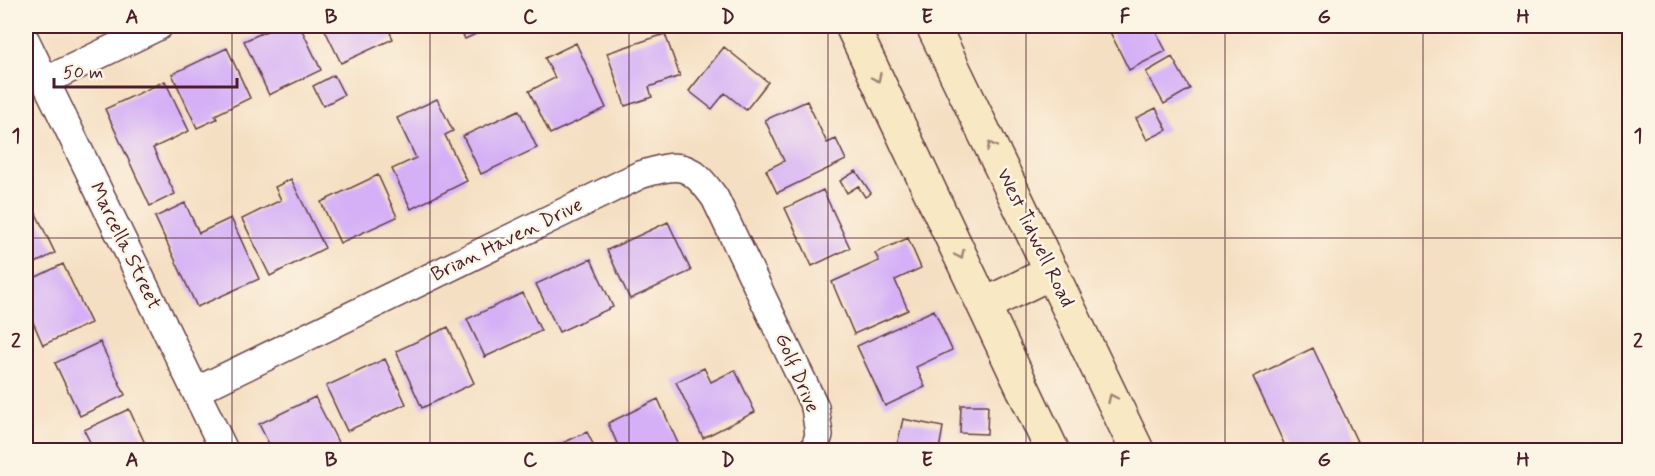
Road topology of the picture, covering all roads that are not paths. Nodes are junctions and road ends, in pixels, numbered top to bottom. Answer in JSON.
{"nodes":[{"id":1,"x":159,"y":26,"type":"edge"},
{"id":2,"x":852,"y":26,"type":"edge"},
{"id":3,"x":933,"y":26,"type":"edge"},
{"id":4,"x":26,"y":41,"type":"edge"},
{"id":5,"x":45,"y":81,"type":"junction"},
{"id":6,"x":1052,"y":272,"type":"junction"},
{"id":7,"x":762,"y":296,"type":"joint"},
{"id":8,"x":984,"y":305,"type":"junction"},
{"id":9,"x":195,"y":391,"type":"junction"},
{"id":10,"x":224,"y":450,"type":"edge"},
{"id":11,"x":814,"y":450,"type":"edge"},
{"id":12,"x":1052,"y":450,"type":"edge"},
{"id":13,"x":1137,"y":450,"type":"edge"}],
"edges":[{"from":1,"to":5,"type":"street"},
{"from":2,"to":8,"type":"main road","one_way":true},
{"from":6,"to":3,"type":"main road","name":"West Tidwell Road","one_way":true},
{"from":4,"to":5,"type":"street","name":"Marcella Street"},
{"from":5,"to":9,"type":"street","name":"Marcella Street"},
{"from":6,"to":8,"type":"main road"},
{"from":13,"to":6,"type":"main road","name":"West Tidwell Road","one_way":true},
{"from":7,"to":9,"type":"street","name":"Brian Haven Drive"},
{"from":7,"to":11,"type":"street","name":"Golf Drive"},
{"from":8,"to":12,"type":"main road"},
{"from":9,"to":10,"type":"street","name":"Marcella Street"}]}
